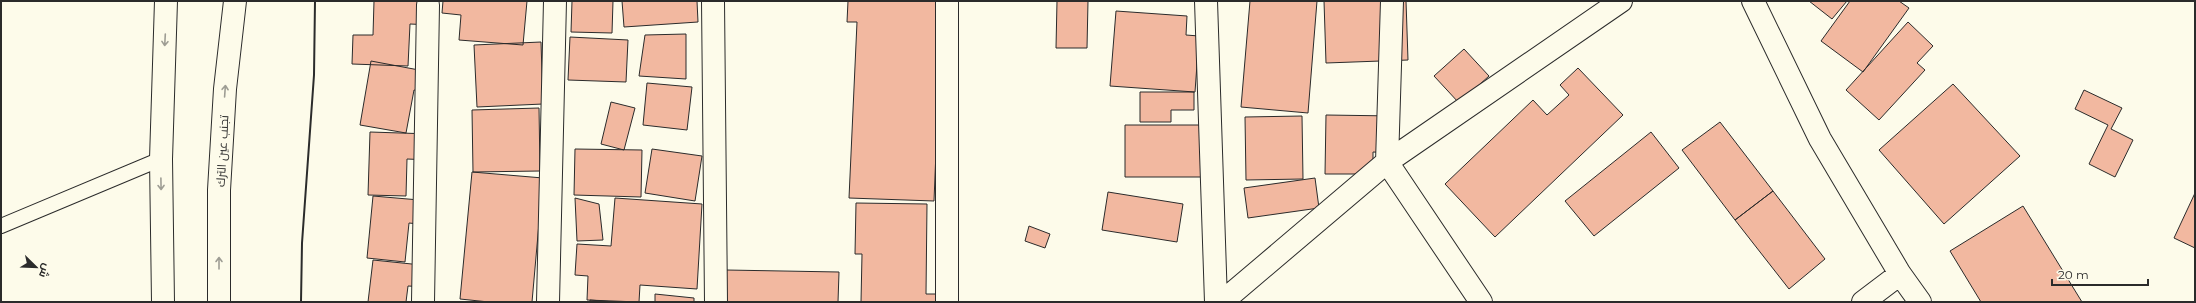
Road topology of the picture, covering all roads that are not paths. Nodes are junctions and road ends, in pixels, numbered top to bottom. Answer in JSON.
{"nodes":[{"id":1,"x":166,"y":1,"type":"edge"},
{"id":2,"x":235,"y":1,"type":"edge"},
{"id":3,"x":555,"y":1,"type":"edge"},
{"id":4,"x":713,"y":1,"type":"edge"},
{"id":5,"x":947,"y":1,"type":"edge"},
{"id":6,"x":1206,"y":1,"type":"edge"},
{"id":7,"x":1392,"y":1,"type":"edge"},
{"id":8,"x":1621,"y":1,"type":"edge"},
{"id":9,"x":1754,"y":1,"type":"edge"},
{"id":10,"x":428,"y":5,"type":"dead end"},
{"id":11,"x":160,"y":159,"type":"junction"},
{"id":12,"x":1387,"y":162,"type":"junction"},
{"id":13,"x":1,"y":226,"type":"edge"},
{"id":14,"x":1900,"y":274,"type":"junction"},
{"id":15,"x":163,"y":302,"type":"edge"},
{"id":16,"x":219,"y":302,"type":"edge"},
{"id":17,"x":423,"y":302,"type":"edge"},
{"id":18,"x":548,"y":302,"type":"edge"},
{"id":19,"x":716,"y":302,"type":"edge"},
{"id":20,"x":947,"y":302,"type":"edge"},
{"id":21,"x":1216,"y":302,"type":"edge"},
{"id":22,"x":1222,"y":302,"type":"edge"},
{"id":23,"x":1481,"y":302,"type":"edge"},
{"id":24,"x":1863,"y":302,"type":"edge"},
{"id":25,"x":1920,"y":302,"type":"edge"}],
"edges":[{"from":1,"to":11,"type":"main road","one_way":true},
{"from":16,"to":2,"type":"main road","name":"تجنب عين الترك","one_way":true},
{"from":3,"to":18,"type":"main road"},
{"from":4,"to":19,"type":"main road"},
{"from":5,"to":20,"type":"main road"},
{"from":6,"to":21,"type":"main road"},
{"from":7,"to":12,"type":"main road"},
{"from":8,"to":12,"type":"main road"},
{"from":9,"to":14,"type":"main road"},
{"from":10,"to":17,"type":"main road"},
{"from":11,"to":13,"type":"lane"},
{"from":11,"to":15,"type":"main road","one_way":true},
{"from":12,"to":22,"type":"main road"},
{"from":12,"to":23,"type":"main road"},
{"from":14,"to":24,"type":"main road"},
{"from":14,"to":25,"type":"main road"}]}
